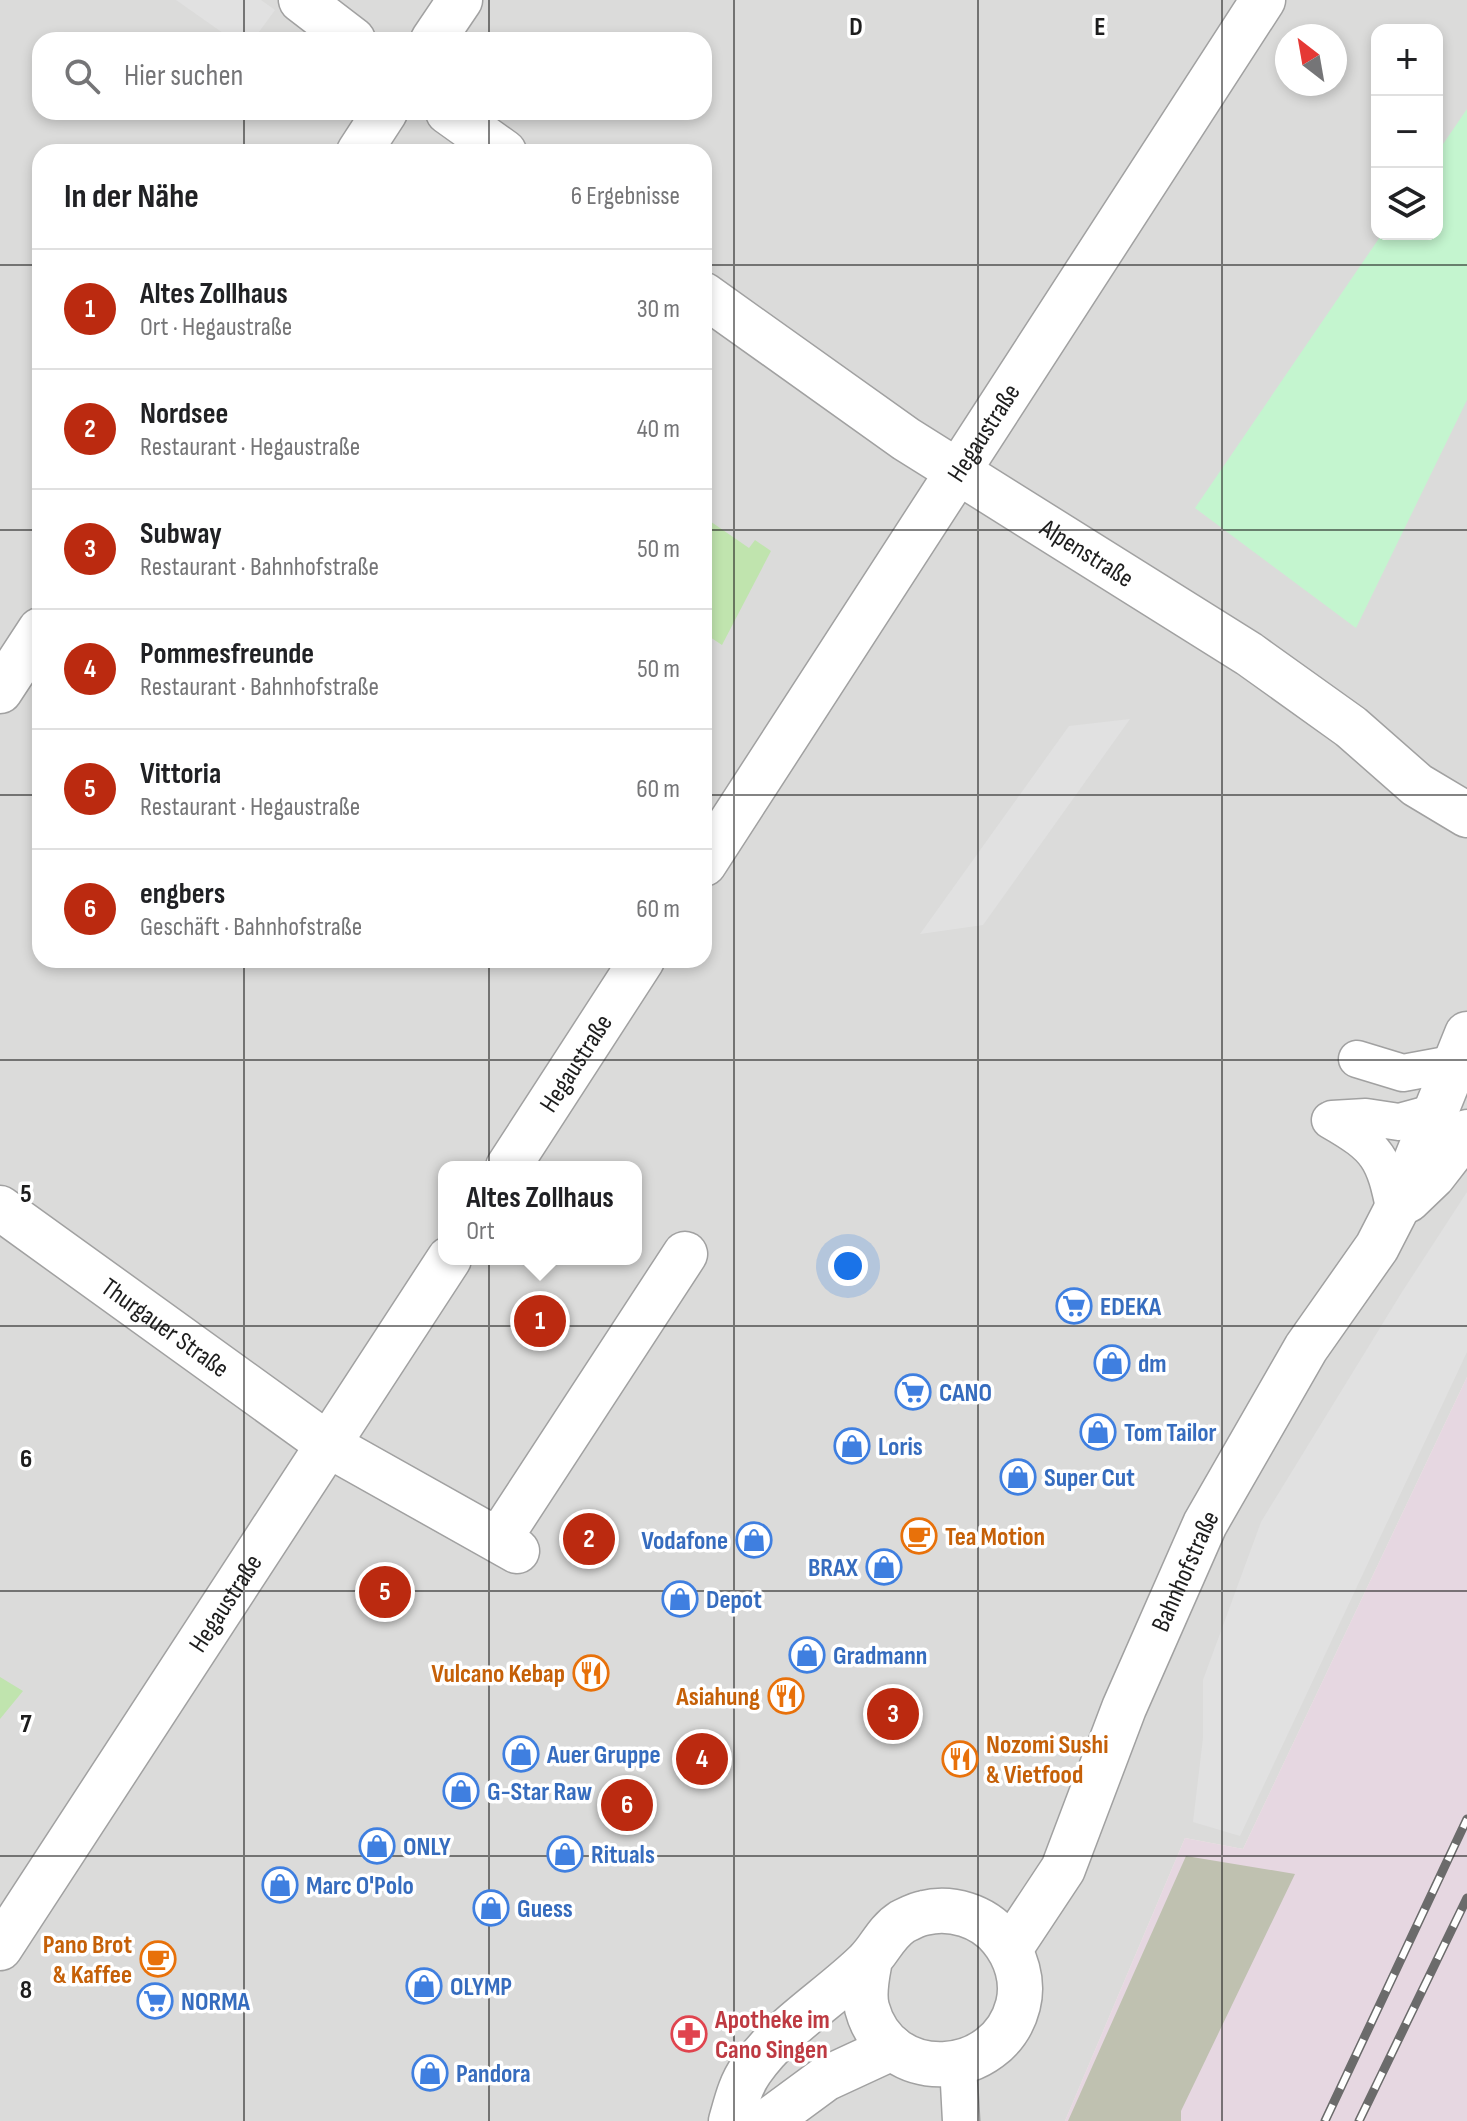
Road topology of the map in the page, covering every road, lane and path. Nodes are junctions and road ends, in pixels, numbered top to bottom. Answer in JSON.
{"nodes":[{"id":1,"x":301,"y":0,"type":"edge"},
{"id":2,"x":460,"y":0,"type":"edge"},
{"id":3,"x":1263,"y":0,"type":"edge"},
{"id":4,"x":343,"y":32,"type":"edge"},
{"id":5,"x":438,"y":32,"type":"edge"},
{"id":6,"x":380,"y":120,"type":"edge"},
{"id":7,"x":459,"y":120,"type":"edge"},
{"id":8,"x":364,"y":144,"type":"edge"},
{"id":9,"x":493,"y":144,"type":"edge"},
{"id":10,"x":712,"y":301,"type":"edge"},
{"id":11,"x":959,"y":472,"type":"junction"},
{"id":12,"x":32,"y":642,"type":"edge"},
{"id":13,"x":0,"y":691,"type":"edge"},
{"id":14,"x":1467,"y":815,"type":"edge"},
{"id":15,"x":712,"y":852,"type":"edge"},
{"id":16,"x":637,"y":968,"type":"edge"},
{"id":17,"x":1462,"y":1048,"type":"edge"},
{"id":18,"x":1357,"y":1059,"type":"dead end"},
{"id":19,"x":1450,"y":1123,"type":"edge"},
{"id":20,"x":512,"y":1161,"type":"edge"},
{"id":21,"x":0,"y":1208,"type":"edge"},
{"id":22,"x":1395,"y":1212,"type":"junction"},
{"id":23,"x":685,"y":1254,"type":"dead end"},
{"id":24,"x":445,"y":1265,"type":"edge"},
{"id":25,"x":330,"y":1446,"type":"junction"},
{"id":26,"x":0,"y":1948,"type":"edge"},
{"id":27,"x":1010,"y":1949,"type":"junction"},
{"id":28,"x":870,"y":1960,"type":"junction"},
{"id":29,"x":892,"y":2048,"type":"junction"},
{"id":30,"x":958,"y":2065,"type":"junction"},
{"id":31,"x":731,"y":2121,"type":"edge"},
{"id":32,"x":768,"y":2121,"type":"edge"},
{"id":33,"x":961,"y":2121,"type":"edge"}],
"edges":[{"from":1,"to":4,"type":"street"},
{"from":2,"to":5,"type":"street"},
{"from":3,"to":11,"type":"street","name":"Hegaustraße"},
{"from":6,"to":8,"type":"street"},
{"from":7,"to":9,"type":"street"},
{"from":10,"to":11,"type":"street","name":"Alpenstraße"},
{"from":11,"to":14,"type":"street","name":"Alpenstraße"},
{"from":11,"to":15,"type":"street","name":"Hegaustraße"},
{"from":12,"to":13,"type":"street"},
{"from":16,"to":20,"type":"street","name":"Hegaustraße"},
{"from":17,"to":18,"type":"lane"},
{"from":17,"to":19,"type":"street","name":"Bahnhofstraße"},
{"from":19,"to":22,"type":"street","name":"Bahnhofstraße"},
{"from":19,"to":22,"type":"lane"},
{"from":21,"to":25,"type":"street","name":"Thurgauer Straße"},
{"from":22,"to":27,"type":"street","name":"Bahnhofstraße"},
{"from":23,"to":25,"type":"street","name":"Thurgauer Straße"},
{"from":24,"to":25,"type":"street","name":"Hegaustraße"},
{"from":25,"to":26,"type":"street","name":"Hegaustraße"},
{"from":27,"to":28,"type":"street"},
{"from":27,"to":30,"type":"street"},
{"from":28,"to":29,"type":"street"},
{"from":28,"to":31,"type":"street"},
{"from":29,"to":30,"type":"street"},
{"from":29,"to":32,"type":"street"},
{"from":30,"to":33,"type":"lane"}]}
